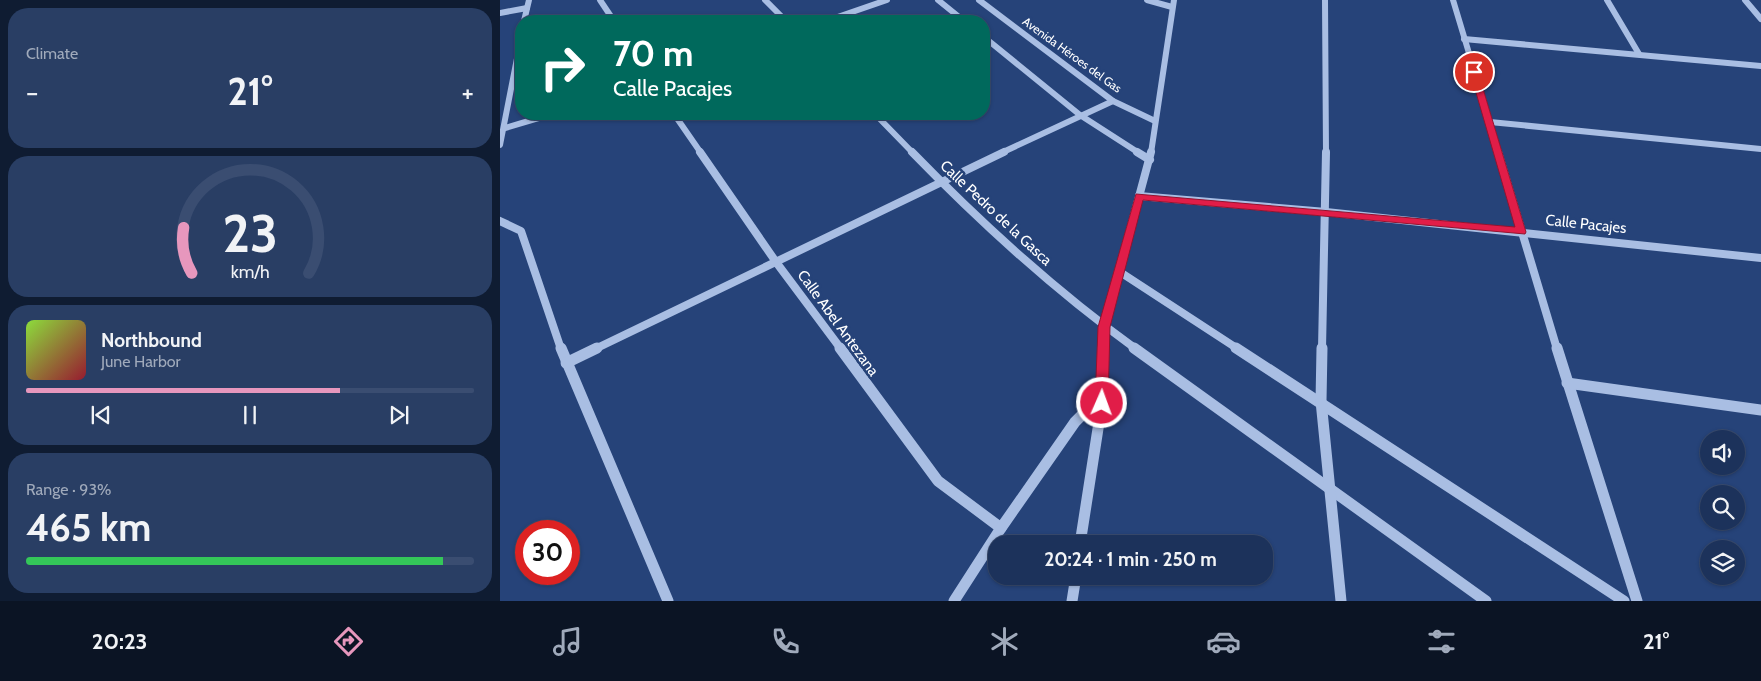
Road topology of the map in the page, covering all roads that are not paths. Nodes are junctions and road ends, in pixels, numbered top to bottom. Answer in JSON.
{"nodes":[{"id":1,"x":529,"y":0,"type":"edge"},
{"id":2,"x":600,"y":0,"type":"edge"},
{"id":3,"x":765,"y":0,"type":"edge"},
{"id":4,"x":887,"y":0,"type":"edge"},
{"id":5,"x":938,"y":0,"type":"edge"},
{"id":6,"x":979,"y":0,"type":"edge"},
{"id":7,"x":1147,"y":0,"type":"edge"},
{"id":8,"x":1324,"y":0,"type":"edge"},
{"id":9,"x":1453,"y":0,"type":"edge"},
{"id":10,"x":1607,"y":0,"type":"edge"},
{"id":11,"x":1745,"y":0,"type":"edge"},
{"id":12,"x":1173,"y":3,"type":"edge"},
{"id":13,"x":527,"y":8,"type":"junction"},
{"id":14,"x":500,"y":13,"type":"edge"},
{"id":15,"x":525,"y":15,"type":"edge"},
{"id":16,"x":610,"y":15,"type":"edge"},
{"id":17,"x":780,"y":15,"type":"edge"},
{"id":18,"x":843,"y":15,"type":"edge"},
{"id":19,"x":957,"y":15,"type":"edge"},
{"id":20,"x":1761,"y":20,"type":"edge"},
{"id":21,"x":1464,"y":39,"type":"junction"},
{"id":22,"x":990,"y":42,"type":"edge"},
{"id":23,"x":1639,"y":54,"type":"junction"},
{"id":24,"x":1761,"y":66,"type":"edge"},
{"id":25,"x":515,"y":72,"type":"edge"},
{"id":26,"x":1113,"y":101,"type":"junction"},
{"id":27,"x":1080,"y":115,"type":"junction"},
{"id":28,"x":532,"y":120,"type":"edge"},
{"id":29,"x":678,"y":120,"type":"edge"},
{"id":30,"x":881,"y":120,"type":"edge"},
{"id":31,"x":1155,"y":121,"type":"junction"},
{"id":32,"x":1490,"y":122,"type":"junction"},
{"id":33,"x":505,"y":128,"type":"junction"},
{"id":34,"x":500,"y":145,"type":"edge"},
{"id":35,"x":1761,"y":149,"type":"edge"},
{"id":36,"x":1150,"y":160,"type":"junction"},
{"id":37,"x":942,"y":183,"type":"junction"},
{"id":38,"x":1139,"y":196,"type":"junction"},
{"id":39,"x":1326,"y":212,"type":"junction"},
{"id":40,"x":500,"y":221,"type":"edge"},
{"id":41,"x":1521,"y":232,"type":"junction"},
{"id":42,"x":1761,"y":258,"type":"edge"},
{"id":43,"x":776,"y":262,"type":"junction"},
{"id":44,"x":1120,"y":272,"type":"junction"},
{"id":45,"x":1104,"y":327,"type":"junction"},
{"id":46,"x":566,"y":363,"type":"junction"},
{"id":47,"x":1567,"y":383,"type":"junction"},
{"id":48,"x":1321,"y":401,"type":"junction"},
{"id":49,"x":1102,"y":403,"type":"junction"},
{"id":50,"x":1761,"y":410,"type":"edge"},
{"id":51,"x":1329,"y":489,"type":"junction"},
{"id":52,"x":1001,"y":528,"type":"junction"},
{"id":53,"x":1081,"y":535,"type":"edge"},
{"id":54,"x":1075,"y":585,"type":"edge"},
{"id":55,"x":668,"y":601,"type":"edge"},
{"id":56,"x":954,"y":601,"type":"edge"},
{"id":57,"x":1072,"y":601,"type":"edge"},
{"id":58,"x":1342,"y":601,"type":"edge"},
{"id":59,"x":1486,"y":601,"type":"edge"},
{"id":60,"x":1624,"y":601,"type":"edge"},
{"id":61,"x":1637,"y":601,"type":"edge"}],
"edges":[{"from":1,"to":13,"type":"street"},
{"from":2,"to":16,"type":"street"},
{"from":3,"to":17,"type":"street"},
{"from":4,"to":18,"type":"street"},
{"from":5,"to":19,"type":"street"},
{"from":6,"to":26,"type":"street","name":"Avenida Héroes del Gas"},
{"from":7,"to":12,"type":"street"},
{"from":8,"to":39,"type":"street"},
{"from":9,"to":21,"type":"street"},
{"from":10,"to":23,"type":"street"},
{"from":11,"to":20,"type":"street"},
{"from":12,"to":31,"type":"street"},
{"from":13,"to":14,"type":"street"},
{"from":13,"to":15,"type":"street"},
{"from":21,"to":23,"type":"street"},
{"from":21,"to":32,"type":"street"},
{"from":22,"to":27,"type":"street"},
{"from":23,"to":24,"type":"street"},
{"from":25,"to":33,"type":"street"},
{"from":26,"to":27,"type":"street"},
{"from":26,"to":31,"type":"street","name":"Avenida Héroes del Gas"},
{"from":27,"to":36,"type":"street"},
{"from":27,"to":37,"type":"street"},
{"from":28,"to":33,"type":"street"},
{"from":29,"to":43,"type":"street","name":"Calle Abel Antezana"},
{"from":30,"to":37,"type":"street","name":"Calle Pedro de la Gasca"},
{"from":31,"to":36,"type":"street"},
{"from":32,"to":35,"type":"street"},
{"from":32,"to":41,"type":"street"},
{"from":33,"to":34,"type":"street"},
{"from":36,"to":38,"type":"street"},
{"from":37,"to":43,"type":"street"},
{"from":37,"to":45,"type":"street","name":"Calle Pedro de la Gasca"},
{"from":38,"to":39,"type":"street","name":"Calle Pacajes"},
{"from":38,"to":44,"type":"street"},
{"from":39,"to":41,"type":"street","name":"Calle Pacajes"},
{"from":39,"to":48,"type":"street"},
{"from":40,"to":46,"type":"street"},
{"from":41,"to":42,"type":"street","name":"Calle Pacajes"},
{"from":41,"to":47,"type":"street"},
{"from":43,"to":46,"type":"street"},
{"from":43,"to":52,"type":"street","name":"Calle Abel Antezana"},
{"from":44,"to":45,"type":"street"},
{"from":44,"to":48,"type":"street"},
{"from":45,"to":49,"type":"street"},
{"from":45,"to":51,"type":"street","name":"Calle Pedro de la Gasca"},
{"from":46,"to":55,"type":"street"},
{"from":47,"to":50,"type":"street"},
{"from":47,"to":61,"type":"street"},
{"from":48,"to":51,"type":"street"},
{"from":48,"to":60,"type":"street"},
{"from":49,"to":52,"type":"street"},
{"from":49,"to":53,"type":"street"},
{"from":51,"to":58,"type":"street"},
{"from":51,"to":59,"type":"street","name":"Calle Pedro de la Gasca"},
{"from":52,"to":56,"type":"street"},
{"from":54,"to":57,"type":"street"}]}
